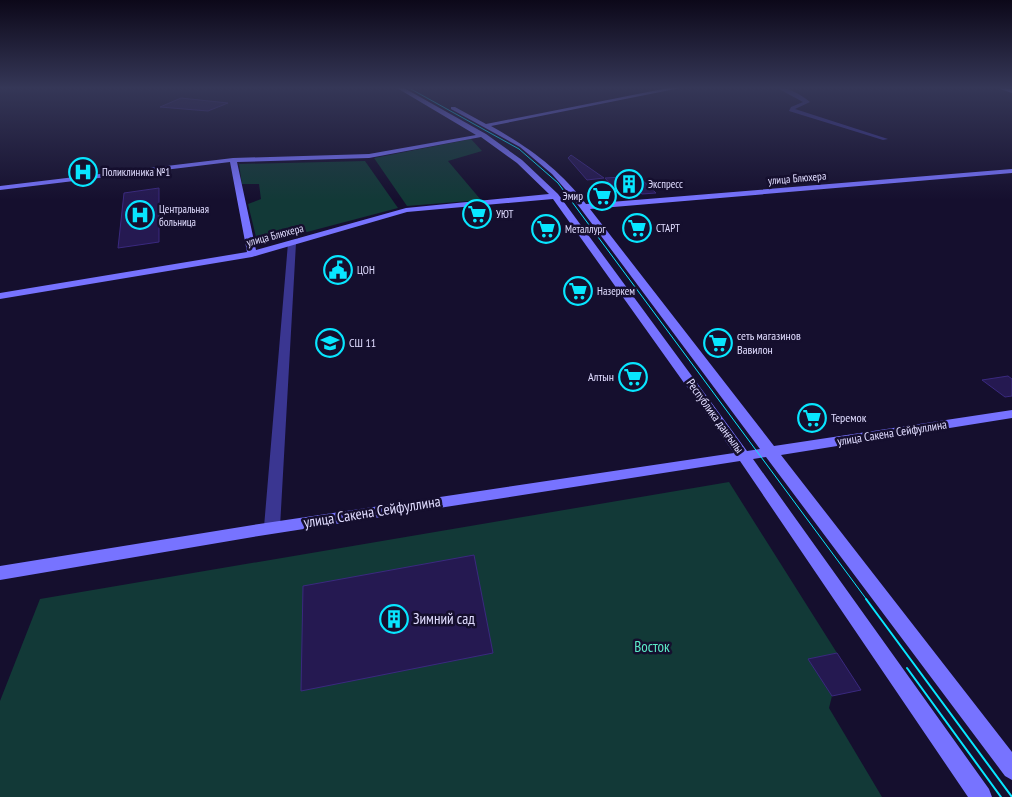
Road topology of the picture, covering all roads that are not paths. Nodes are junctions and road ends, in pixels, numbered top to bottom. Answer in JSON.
{"nodes":[{"id":1,"x":467,"y":125,"type":"edge"},
{"id":2,"x":478,"y":125,"type":"edge"},
{"id":3,"x":507,"y":125,"type":"edge"},
{"id":4,"x":841,"y":125,"type":"edge"},
{"id":5,"x":485,"y":130,"type":"junction"},
{"id":6,"x":886,"y":139,"type":"dead end"},
{"id":7,"x":234,"y":160,"type":"junction"},
{"id":8,"x":1012,"y":171,"type":"edge"},
{"id":9,"x":0,"y":188,"type":"edge"},
{"id":10,"x":556,"y":196,"type":"junction"},
{"id":11,"x":583,"y":207,"type":"junction"},
{"id":12,"x":292,"y":243,"type":"junction"},
{"id":13,"x":252,"y":254,"type":"junction"},
{"id":14,"x":0,"y":296,"type":"edge"},
{"id":15,"x":1012,"y":414,"type":"edge"},
{"id":16,"x":771,"y":453,"type":"junction"},
{"id":17,"x":744,"y":456,"type":"junction"},
{"id":18,"x":272,"y":527,"type":"junction"},
{"id":19,"x":0,"y":573,"type":"edge"},
{"id":20,"x":1012,"y":769,"type":"edge"},
{"id":21,"x":981,"y":797,"type":"edge"}],
"edges":[{"from":1,"to":5,"type":"street","name":"Республика даңғылы"},
{"from":2,"to":5,"type":"street","name":"Республика даңғылы"},
{"from":3,"to":5,"type":"street"},
{"from":4,"to":6,"type":"street"},
{"from":5,"to":7,"type":"street"},
{"from":5,"to":10,"type":"street","name":"Республика даңғылы"},
{"from":5,"to":11,"type":"street","name":"Республика даңғылы"},
{"from":7,"to":9,"type":"street"},
{"from":7,"to":13,"type":"street"},
{"from":8,"to":11,"type":"street","name":"улица Блюхера"},
{"from":10,"to":12,"type":"street","name":"улица Блюхера"},
{"from":10,"to":17,"type":"street","name":"Республика даңғылы"},
{"from":11,"to":16,"type":"street","name":"Республика даңғылы"},
{"from":12,"to":13,"type":"street","name":"улица Блюхера"},
{"from":12,"to":18,"type":"street"},
{"from":13,"to":14,"type":"street","name":"улица Блюхера"},
{"from":15,"to":16,"type":"street","name":"улица Сакена Сейфуллина"},
{"from":16,"to":17,"type":"street","name":"улица Сакена Сейфуллина"},
{"from":16,"to":20,"type":"street","name":"Республика даңғылы"},
{"from":17,"to":18,"type":"street","name":"улица Сакена Сейфуллина"},
{"from":17,"to":21,"type":"street","name":"Республика даңғылы"},
{"from":18,"to":19,"type":"street","name":"улица Сакена Сейфуллина"}]}
